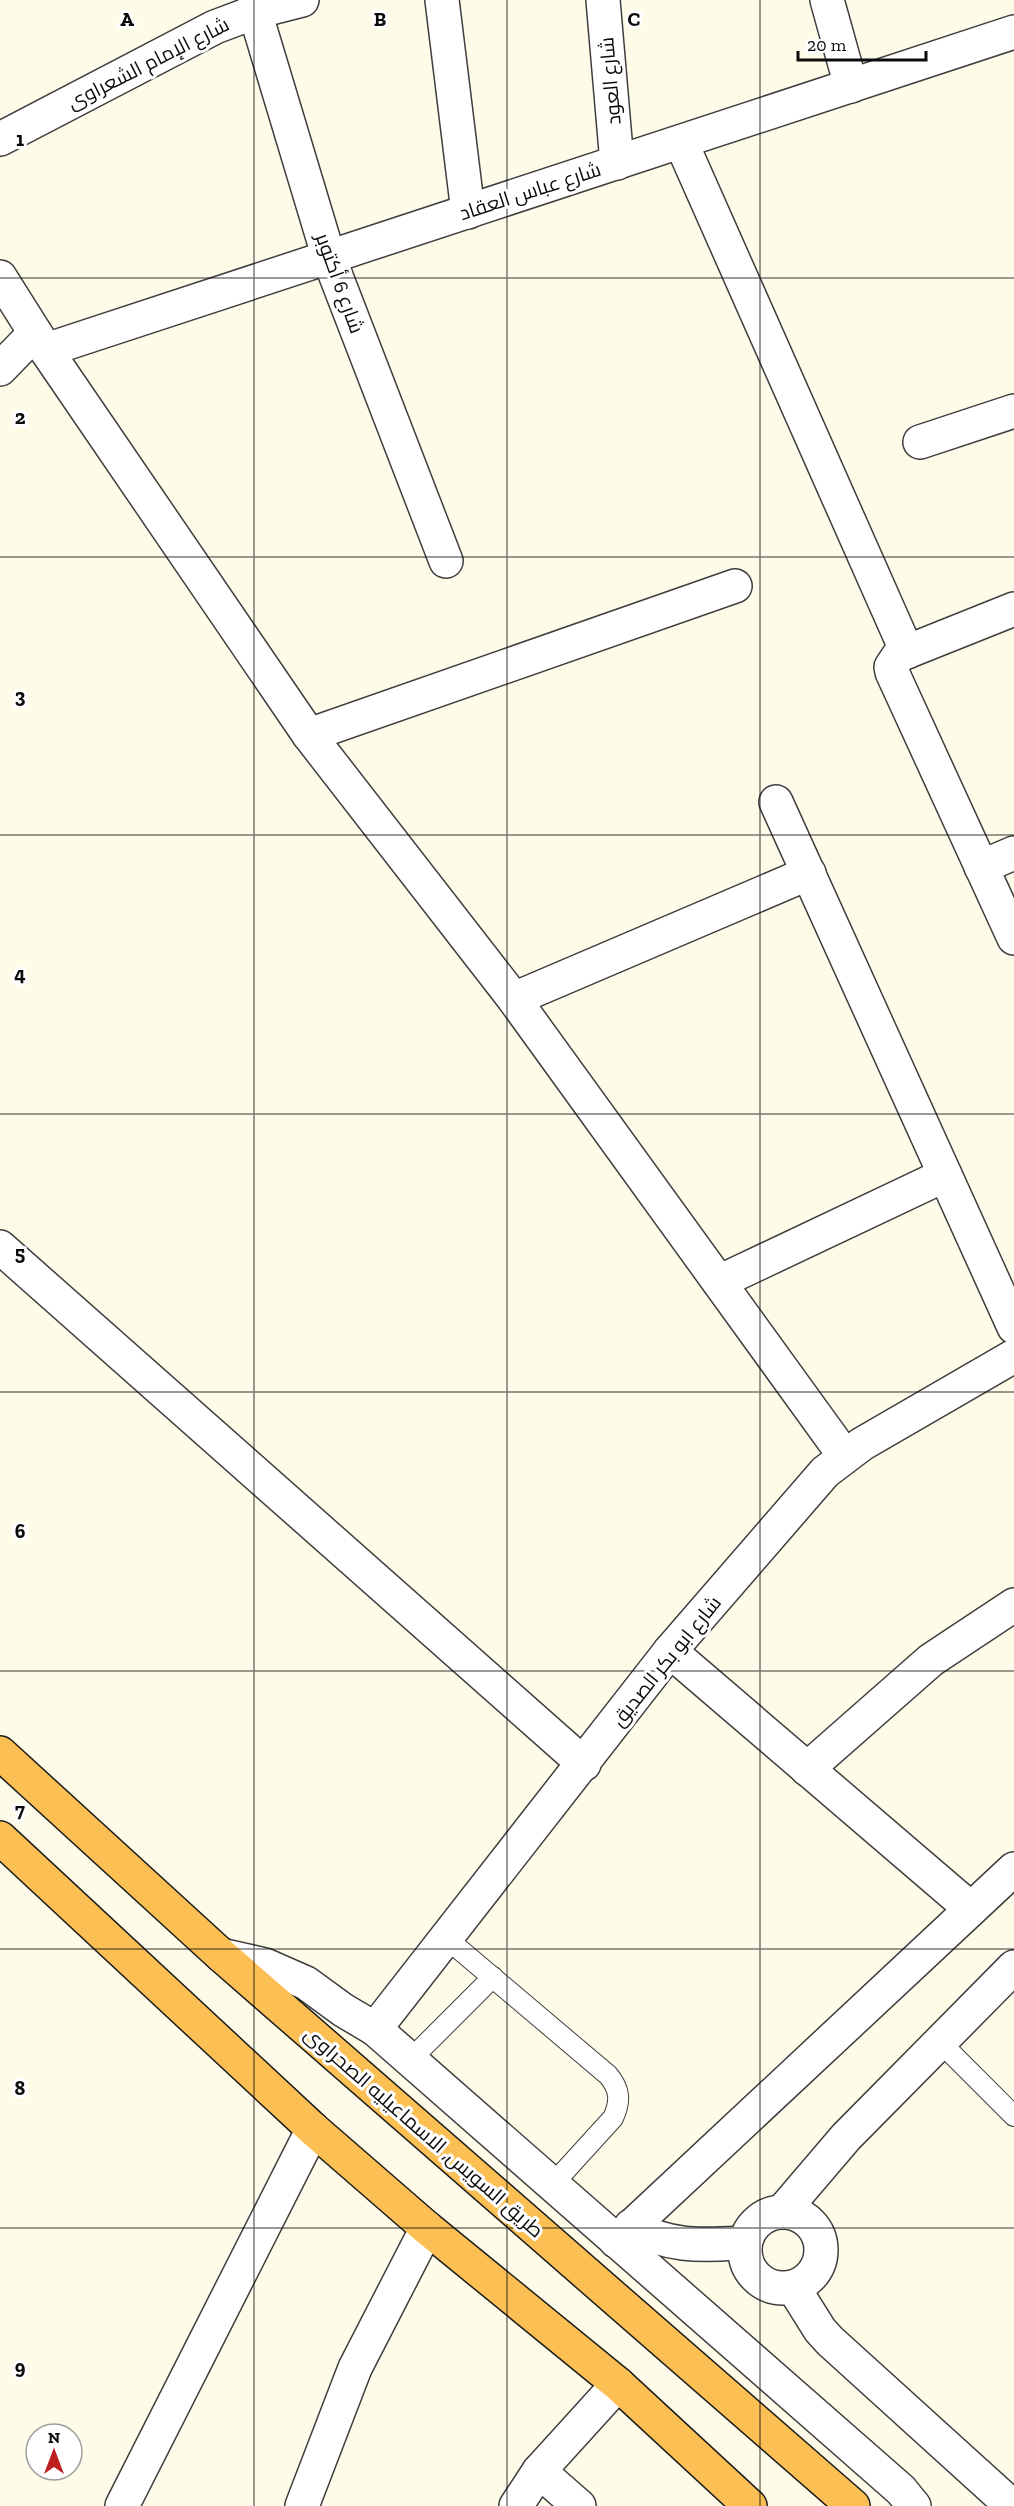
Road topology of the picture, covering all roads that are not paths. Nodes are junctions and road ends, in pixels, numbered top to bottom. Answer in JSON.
{"nodes":[{"id":1,"x":302,"y":0,"type":"edge"},
{"id":2,"x":442,"y":0,"type":"edge"},
{"id":3,"x":603,"y":0,"type":"edge"},
{"id":4,"x":827,"y":0,"type":"edge"},
{"id":5,"x":255,"y":6,"type":"edge"},
{"id":6,"x":1014,"y":32,"type":"edge"},
{"id":7,"x":851,"y":86,"type":"junction"},
{"id":8,"x":0,"y":139,"type":"edge"},
{"id":9,"x":681,"y":142,"type":"junction"},
{"id":10,"x":617,"y":163,"type":"junction"},
{"id":11,"x":468,"y":212,"type":"junction"},
{"id":12,"x":328,"y":258,"type":"junction"},
{"id":13,"x":0,"y":277,"type":"edge"},
{"id":14,"x":40,"y":341,"type":"junction"},
{"id":15,"x":0,"y":369,"type":"edge"},
{"id":16,"x":1014,"y":411,"type":"edge"},
{"id":17,"x":920,"y":442,"type":"dead end"},
{"id":18,"x":446,"y":561,"type":"dead end"},
{"id":19,"x":735,"y":586,"type":"dead end"},
{"id":20,"x":1014,"y":609,"type":"edge"},
{"id":21,"x":907,"y":652,"type":"junction"},
{"id":22,"x":309,"y":735,"type":"junction"},
{"id":23,"x":776,"y":802,"type":"dead end"},
{"id":24,"x":1014,"y":854,"type":"edge"},
{"id":25,"x":981,"y":867,"type":"junction"},
{"id":26,"x":809,"y":873,"type":"junction"},
{"id":27,"x":1014,"y":938,"type":"edge"},
{"id":28,"x":514,"y":999,"type":"junction"},
{"id":29,"x":945,"y":1175,"type":"junction"},
{"id":30,"x":0,"y":1247,"type":"edge"},
{"id":31,"x":719,"y":1282,"type":"junction"},
{"id":32,"x":1014,"y":1327,"type":"edge"},
{"id":33,"x":1014,"y":1356,"type":"edge"},
{"id":34,"x":844,"y":1455,"type":"junction"},
{"id":35,"x":1014,"y":1605,"type":"edge"},
{"id":36,"x":670,"y":1651,"type":"junction"},
{"id":37,"x":0,"y":1753,"type":"edge"},
{"id":38,"x":584,"y":1764,"type":"junction"},
{"id":39,"x":807,"y":1769,"type":"junction"},
{"id":40,"x":0,"y":1838,"type":"edge"},
{"id":41,"x":1014,"y":1869,"type":"edge"},
{"id":42,"x":971,"y":1910,"type":"junction"},
{"id":43,"x":446,"y":1938,"type":"junction"},
{"id":44,"x":221,"y":1955,"type":"junction"},
{"id":45,"x":1014,"y":1967,"type":"edge"},
{"id":46,"x":493,"y":1977,"type":"junction"},
{"id":47,"x":375,"y":2029,"type":"junction"},
{"id":48,"x":940,"y":2042,"type":"junction"},
{"id":49,"x":410,"y":2060,"type":"junction"},
{"id":50,"x":1014,"y":2116,"type":"edge"},
{"id":51,"x":313,"y":2129,"type":"junction"},
{"id":52,"x":552,"y":2186,"type":"junction"},
{"id":53,"x":782,"y":2212,"type":"junction"},
{"id":54,"x":427,"y":2228,"type":"junction"},
{"id":55,"x":623,"y":2234,"type":"junction"},
{"id":56,"x":745,"y":2243,"type":"junction"},
{"id":57,"x":793,"y":2287,"type":"junction"},
{"id":58,"x":618,"y":2384,"type":"junction"},
{"id":59,"x":539,"y":2471,"type":"junction"},
{"id":60,"x":122,"y":2506,"type":"edge"},
{"id":61,"x":302,"y":2506,"type":"edge"},
{"id":62,"x":516,"y":2506,"type":"edge"},
{"id":63,"x":579,"y":2506,"type":"edge"},
{"id":64,"x":750,"y":2506,"type":"edge"},
{"id":65,"x":853,"y":2506,"type":"edge"},
{"id":66,"x":914,"y":2506,"type":"edge"},
{"id":67,"x":1012,"y":2506,"type":"edge"}],
"edges":[{"from":1,"to":5,"type":"street","name":"شارع الإمام الشعراوى"},
{"from":2,"to":11,"type":"street"},
{"from":3,"to":10,"type":"street","name":"شارع العود"},
{"from":4,"to":7,"type":"street"},
{"from":5,"to":8,"type":"street","name":"شارع الإمام الشعراوى"},
{"from":5,"to":12,"type":"street","name":"شارع 6 أكتوبر"},
{"from":6,"to":7,"type":"street","name":"شارع عباس العقاد"},
{"from":7,"to":9,"type":"street","name":"شارع عباس العقاد"},
{"from":9,"to":10,"type":"street","name":"شارع عباس العقاد"},
{"from":9,"to":21,"type":"street"},
{"from":10,"to":11,"type":"street","name":"شارع عباس العقاد"},
{"from":11,"to":12,"type":"street","name":"شارع عباس العقاد"},
{"from":12,"to":14,"type":"street","name":"شارع عباس العقاد"},
{"from":12,"to":18,"type":"street","name":"شارع 6 أكتوبر"},
{"from":13,"to":14,"type":"street"},
{"from":14,"to":15,"type":"street"},
{"from":14,"to":22,"type":"street"},
{"from":16,"to":17,"type":"street"},
{"from":19,"to":22,"type":"street"},
{"from":20,"to":21,"type":"street"},
{"from":21,"to":25,"type":"street"},
{"from":22,"to":28,"type":"street"},
{"from":23,"to":26,"type":"street"},
{"from":24,"to":25,"type":"street"},
{"from":25,"to":27,"type":"street"},
{"from":26,"to":28,"type":"street"},
{"from":26,"to":29,"type":"street"},
{"from":28,"to":31,"type":"street"},
{"from":29,"to":31,"type":"street"},
{"from":29,"to":32,"type":"street"},
{"from":30,"to":38,"type":"street"},
{"from":31,"to":34,"type":"street"},
{"from":33,"to":34,"type":"street","name":"شارع ابو بكر الصديق"},
{"from":34,"to":36,"type":"street","name":"شارع ابو بكر الصديق"},
{"from":35,"to":39,"type":"street"},
{"from":36,"to":38,"type":"street","name":"شارع ابو بكر الصديق"},
{"from":36,"to":39,"type":"street"},
{"from":37,"to":44,"type":"highway","name":"طريق السويس, الاسماعيليه الصحراوى"},
{"from":38,"to":43,"type":"street","name":"شارع ابو بكر الصديق"},
{"from":39,"to":42,"type":"street"},
{"from":40,"to":51,"type":"highway"},
{"from":41,"to":42,"type":"street"},
{"from":42,"to":55,"type":"street"},
{"from":43,"to":46,"type":"lane"},
{"from":43,"to":47,"type":"street","name":"شارع ابو بكر الصديق"},
{"from":44,"to":47,"type":"street"},
{"from":44,"to":65,"type":"highway","name":"طريق السويس, الاسماعيليه الصحراوى"},
{"from":45,"to":48,"type":"street"},
{"from":46,"to":49,"type":"lane"},
{"from":46,"to":52,"type":"lane"},
{"from":47,"to":49,"type":"street"},
{"from":48,"to":50,"type":"lane"},
{"from":48,"to":53,"type":"street"},
{"from":49,"to":52,"type":"street"},
{"from":51,"to":54,"type":"highway"},
{"from":51,"to":60,"type":"street"},
{"from":52,"to":55,"type":"street"},
{"from":53,"to":56,"type":"street"},
{"from":53,"to":57,"type":"street"},
{"from":54,"to":58,"type":"highway"},
{"from":54,"to":61,"type":"street"},
{"from":55,"to":56,"type":"street"},
{"from":55,"to":66,"type":"street"},
{"from":56,"to":57,"type":"street"},
{"from":57,"to":67,"type":"street"},
{"from":58,"to":59,"type":"street"},
{"from":58,"to":64,"type":"highway"},
{"from":59,"to":62,"type":"street"},
{"from":59,"to":63,"type":"street"}]}
